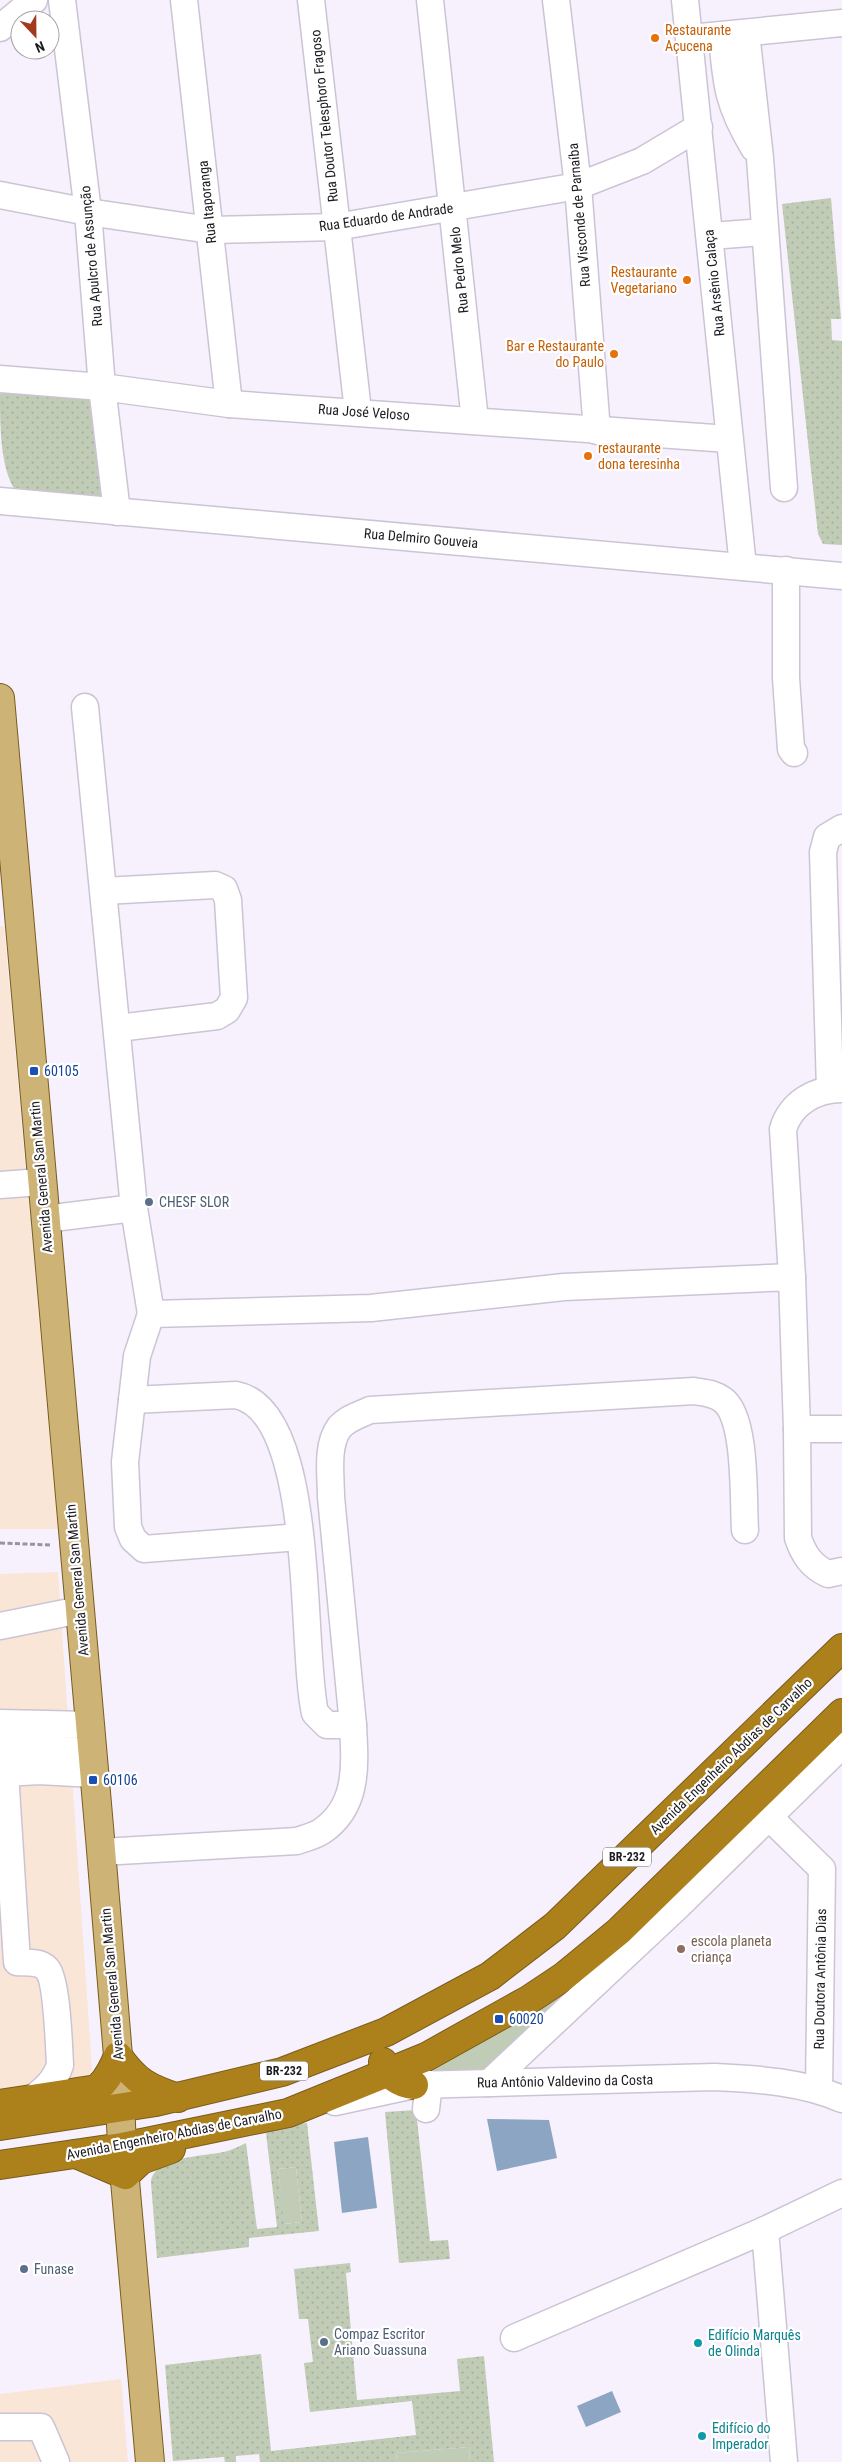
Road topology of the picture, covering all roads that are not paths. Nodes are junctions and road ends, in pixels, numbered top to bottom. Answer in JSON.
{"nodes":[{"id":1,"x":34,"y":0,"type":"edge"},
{"id":2,"x":62,"y":0,"type":"edge"},
{"id":3,"x":184,"y":0,"type":"edge"},
{"id":4,"x":311,"y":0,"type":"edge"},
{"id":5,"x":430,"y":0,"type":"edge"},
{"id":6,"x":556,"y":0,"type":"edge"},
{"id":7,"x":685,"y":0,"type":"edge"},
{"id":8,"x":842,"y":22,"type":"edge"},
{"id":9,"x":0,"y":28,"type":"edge"},
{"id":10,"x":734,"y":34,"type":"junction"},
{"id":11,"x":690,"y":38,"type":"junction"},
{"id":12,"x":699,"y":127,"type":"junction"},
{"id":13,"x":578,"y":186,"type":"junction"},
{"id":14,"x":0,"y":195,"type":"edge"},
{"id":15,"x":453,"y":208,"type":"junction"},
{"id":16,"x":88,"y":212,"type":"junction"},
{"id":17,"x":336,"y":227,"type":"junction"},
{"id":18,"x":210,"y":230,"type":"junction"},
{"id":19,"x":765,"y":232,"type":"junction"},
{"id":20,"x":710,"y":236,"type":"junction"},
{"id":21,"x":0,"y":378,"type":"edge"},
{"id":22,"x":102,"y":388,"type":"junction"},
{"id":23,"x":229,"y":404,"type":"junction"},
{"id":24,"x":358,"y":411,"type":"junction"},
{"id":25,"x":475,"y":421,"type":"junction"},
{"id":26,"x":597,"y":431,"type":"junction"},
{"id":27,"x":730,"y":439,"type":"junction"},
{"id":28,"x":784,"y":488,"type":"dead end"},
{"id":29,"x":0,"y":501,"type":"edge"},
{"id":30,"x":117,"y":512,"type":"junction"},
{"id":31,"x":743,"y":567,"type":"junction"},
{"id":32,"x":786,"y":570,"type":"junction"},
{"id":33,"x":842,"y":576,"type":"edge"},
{"id":34,"x":0,"y":698,"type":"edge"},
{"id":35,"x":86,"y":707,"type":"dead end"},
{"id":36,"x":794,"y":753,"type":"dead end"},
{"id":37,"x":842,"y":828,"type":"edge"},
{"id":38,"x":104,"y":891,"type":"junction"},
{"id":39,"x":118,"y":1028,"type":"junction"},
{"id":40,"x":836,"y":1089,"type":"edge"},
{"id":41,"x":41,"y":1182,"type":"junction"},
{"id":42,"x":0,"y":1185,"type":"edge"},
{"id":43,"x":134,"y":1208,"type":"junction"},
{"id":44,"x":44,"y":1219,"type":"junction"},
{"id":45,"x":792,"y":1278,"type":"junction"},
{"id":46,"x":151,"y":1314,"type":"junction"},
{"id":47,"x":132,"y":1400,"type":"junction"},
{"id":48,"x":797,"y":1429,"type":"junction"},
{"id":49,"x":842,"y":1429,"type":"edge"},
{"id":50,"x":745,"y":1530,"type":"dead end"},
{"id":51,"x":300,"y":1538,"type":"junction"},
{"id":52,"x":842,"y":1571,"type":"edge"},
{"id":53,"x":80,"y":1610,"type":"junction"},
{"id":54,"x":0,"y":1626,"type":"edge"},
{"id":55,"x":842,"y":1648,"type":"edge"},
{"id":56,"x":842,"y":1714,"type":"edge"},
{"id":57,"x":0,"y":1724,"type":"edge"},
{"id":58,"x":353,"y":1725,"type":"junction"},
{"id":59,"x":842,"y":1745,"type":"edge"},
{"id":60,"x":92,"y":1750,"type":"junction"},
{"id":61,"x":2,"y":1764,"type":"edge"},
{"id":62,"x":770,"y":1818,"type":"junction"},
{"id":63,"x":101,"y":1852,"type":"junction"},
{"id":64,"x":832,"y":1868,"type":"edge"},
{"id":65,"x":386,"y":2032,"type":"junction"},
{"id":66,"x":545,"y":2032,"type":"junction"},
{"id":67,"x":118,"y":2056,"type":"junction"},
{"id":68,"x":388,"y":2072,"type":"junction"},
{"id":69,"x":565,"y":2082,"type":"junction"},
{"id":70,"x":489,"y":2083,"type":"junction"},
{"id":71,"x":97,"y":2089,"type":"junction"},
{"id":72,"x":423,"y":2092,"type":"junction"},
{"id":73,"x":830,"y":2094,"type":"edge"},
{"id":74,"x":178,"y":2098,"type":"junction"},
{"id":75,"x":31,"y":2100,"type":"junction"},
{"id":76,"x":0,"y":2104,"type":"edge"},
{"id":77,"x":120,"y":2108,"type":"junction"},
{"id":78,"x":288,"y":2113,"type":"junction"},
{"id":79,"x":58,"y":2118,"type":"junction"},
{"id":80,"x":260,"y":2119,"type":"junction"},
{"id":81,"x":0,"y":2126,"type":"edge"},
{"id":82,"x":181,"y":2136,"type":"junction"},
{"id":83,"x":122,"y":2147,"type":"junction"},
{"id":84,"x":158,"y":2153,"type":"junction"},
{"id":85,"x":75,"y":2154,"type":"junction"},
{"id":86,"x":0,"y":2165,"type":"edge"},
{"id":87,"x":125,"y":2175,"type":"junction"},
{"id":88,"x":842,"y":2193,"type":"edge"},
{"id":89,"x":765,"y":2230,"type":"junction"},
{"id":90,"x":514,"y":2338,"type":"dead end"},
{"id":91,"x":0,"y":2427,"type":"edge"},
{"id":92,"x":56,"y":2462,"type":"edge"},
{"id":93,"x":150,"y":2462,"type":"edge"},
{"id":94,"x":784,"y":2462,"type":"edge"}],
"edges":[{"from":1,"to":9,"type":"street"},
{"from":2,"to":16,"type":"street","name":"Rua Apulcro de Assunção"},
{"from":3,"to":18,"type":"street","name":"Rua Itaporanga"},
{"from":4,"to":17,"type":"street","name":"Rua Doutor Telesphoro Fragoso"},
{"from":5,"to":15,"type":"street","name":"Rua Pedro Melo"},
{"from":6,"to":13,"type":"street","name":"Rua Visconde de Parnaíba"},
{"from":7,"to":11,"type":"street","name":"Rua Arsênio Calaça"},
{"from":8,"to":10,"type":"street"},
{"from":10,"to":11,"type":"street"},
{"from":10,"to":19,"type":"street"},
{"from":11,"to":12,"type":"street","name":"Rua Arsênio Calaça"},
{"from":12,"to":13,"type":"street","name":"Rua Eduardo de Andrade"},
{"from":12,"to":20,"type":"street","name":"Rua Arsênio Calaça"},
{"from":13,"to":15,"type":"street","name":"Rua Eduardo de Andrade"},
{"from":13,"to":26,"type":"street","name":"Rua Visconde de Parnaíba"},
{"from":14,"to":16,"type":"street","name":"Rua Eduardo de Andrade"},
{"from":15,"to":17,"type":"street","name":"Rua Eduardo de Andrade"},
{"from":15,"to":25,"type":"street","name":"Rua Pedro Melo"},
{"from":16,"to":18,"type":"street","name":"Rua Eduardo de Andrade"},
{"from":16,"to":22,"type":"street","name":"Rua Apulcro de Assunção"},
{"from":17,"to":18,"type":"street","name":"Rua Eduardo de Andrade"},
{"from":17,"to":24,"type":"street","name":"Rua Doutor Telesphoro Fragoso"},
{"from":18,"to":23,"type":"street","name":"Rua Itaporanga"},
{"from":19,"to":20,"type":"street"},
{"from":19,"to":28,"type":"street"},
{"from":20,"to":27,"type":"street","name":"Rua Arsênio Calaça"},
{"from":21,"to":22,"type":"street","name":"Rua José Veloso"},
{"from":22,"to":23,"type":"street","name":"Rua José Veloso"},
{"from":22,"to":30,"type":"street","name":"Rua Apulcro de Assunção"},
{"from":23,"to":24,"type":"street","name":"Rua José Veloso"},
{"from":24,"to":25,"type":"street","name":"Rua José Veloso"},
{"from":25,"to":26,"type":"street","name":"Rua José Veloso"},
{"from":26,"to":27,"type":"street","name":"Rua José Veloso"},
{"from":27,"to":31,"type":"street","name":"Rua Arsênio Calaça"},
{"from":29,"to":30,"type":"street","name":"Rua Delmiro Gouveia"},
{"from":30,"to":31,"type":"street","name":"Rua Delmiro Gouveia"},
{"from":31,"to":32,"type":"street","name":"Rua Delmiro Gouveia"},
{"from":32,"to":33,"type":"street","name":"Rua Delmiro Gouveia"},
{"from":32,"to":36,"type":"street"},
{"from":34,"to":41,"type":"main road","name":"Avenida General San Martin"},
{"from":35,"to":38,"type":"street"},
{"from":37,"to":40,"type":"street"},
{"from":38,"to":39,"type":"street"},
{"from":38,"to":39,"type":"street"},
{"from":39,"to":43,"type":"street"},
{"from":40,"to":45,"type":"street"},
{"from":41,"to":42,"type":"street"},
{"from":41,"to":44,"type":"main road","name":"Avenida General San Martin"},
{"from":43,"to":44,"type":"street"},
{"from":43,"to":46,"type":"street"},
{"from":44,"to":53,"type":"main road","name":"Avenida General San Martin"},
{"from":45,"to":46,"type":"street"},
{"from":45,"to":48,"type":"street"},
{"from":46,"to":47,"type":"street"},
{"from":47,"to":51,"type":"street"},
{"from":47,"to":51,"type":"street"},
{"from":48,"to":49,"type":"street"},
{"from":48,"to":52,"type":"street"},
{"from":50,"to":58,"type":"street"},
{"from":51,"to":58,"type":"street"},
{"from":53,"to":54,"type":"street"},
{"from":53,"to":60,"type":"main road","name":"Avenida General San Martin"},
{"from":55,"to":65,"type":"highway","name":"Avenida Engenheiro Abdias de Carvalho","number":"BR-232"},
{"from":56,"to":68,"type":"highway","name":"Avenida Engenheiro Abdias de Carvalho"},
{"from":57,"to":60,"type":"street"},
{"from":58,"to":63,"type":"street"},
{"from":59,"to":62,"type":"street"},
{"from":60,"to":61,"type":"street"},
{"from":60,"to":63,"type":"main road","name":"Avenida General San Martin"},
{"from":61,"to":75,"type":"street"},
{"from":62,"to":64,"type":"street","name":"Rua Doutora Antônia Dias"},
{"from":62,"to":66,"type":"street"},
{"from":63,"to":67,"type":"main road","name":"Avenida General San Martin"},
{"from":64,"to":73,"type":"street","name":"Rua Doutora Antônia Dias"},
{"from":65,"to":68,"type":"highway"},
{"from":65,"to":74,"type":"highway","name":"Avenida Engenheiro Abdias de Carvalho","number":"BR-232"},
{"from":65,"to":80,"type":"highway"},
{"from":66,"to":69,"type":"street"},
{"from":66,"to":70,"type":"street"},
{"from":67,"to":71,"type":"highway"},
{"from":67,"to":74,"type":"highway"},
{"from":67,"to":77,"type":"main road","name":"Avenida General San Martin"},
{"from":68,"to":72,"type":"highway"},
{"from":68,"to":78,"type":"highway","name":"Avenida Engenheiro Abdias de Carvalho"},
{"from":69,"to":70,"type":"street","name":"Rua Antônio Valdevino da Costa"},
{"from":69,"to":73,"type":"street","name":"Rua Antônio Valdevino da Costa"},
{"from":70,"to":72,"type":"street","name":"Rua Antônio Valdevino da Costa"},
{"from":71,"to":75,"type":"highway"},
{"from":71,"to":79,"type":"highway"},
{"from":72,"to":78,"type":"street","name":"Rua Antônio Valdevino da Costa"},
{"from":74,"to":77,"type":"highway","name":"Avenida Engenheiro Abdias de Carvalho","number":"BR-232"},
{"from":75,"to":76,"type":"highway"},
{"from":77,"to":79,"type":"highway","name":"Avenida Engenheiro Abdias de Carvalho","number":"BR-232"},
{"from":77,"to":83,"type":"main road","name":"Avenida General San Martin"},
{"from":78,"to":80,"type":"highway","name":"Avenida Engenheiro Abdias de Carvalho"},
{"from":79,"to":81,"type":"highway","name":"Avenida Engenheiro Abdias de Carvalho","number":"BR-232"},
{"from":80,"to":82,"type":"highway","name":"Avenida Engenheiro Abdias de Carvalho"},
{"from":80,"to":84,"type":"highway"},
{"from":82,"to":83,"type":"highway","name":"Avenida Engenheiro Abdias de Carvalho"},
{"from":82,"to":84,"type":"highway"},
{"from":83,"to":85,"type":"highway","name":"Avenida Engenheiro Abdias de Carvalho"},
{"from":83,"to":87,"type":"main road","name":"Avenida General San Martin"},
{"from":84,"to":87,"type":"highway"},
{"from":85,"to":86,"type":"highway","name":"Avenida Engenheiro Abdias de Carvalho"},
{"from":85,"to":87,"type":"highway"},
{"from":87,"to":93,"type":"main road","name":"Avenida General San Martin"},
{"from":88,"to":89,"type":"street"},
{"from":89,"to":90,"type":"street"},
{"from":89,"to":94,"type":"street"},
{"from":91,"to":92,"type":"street"}]}
